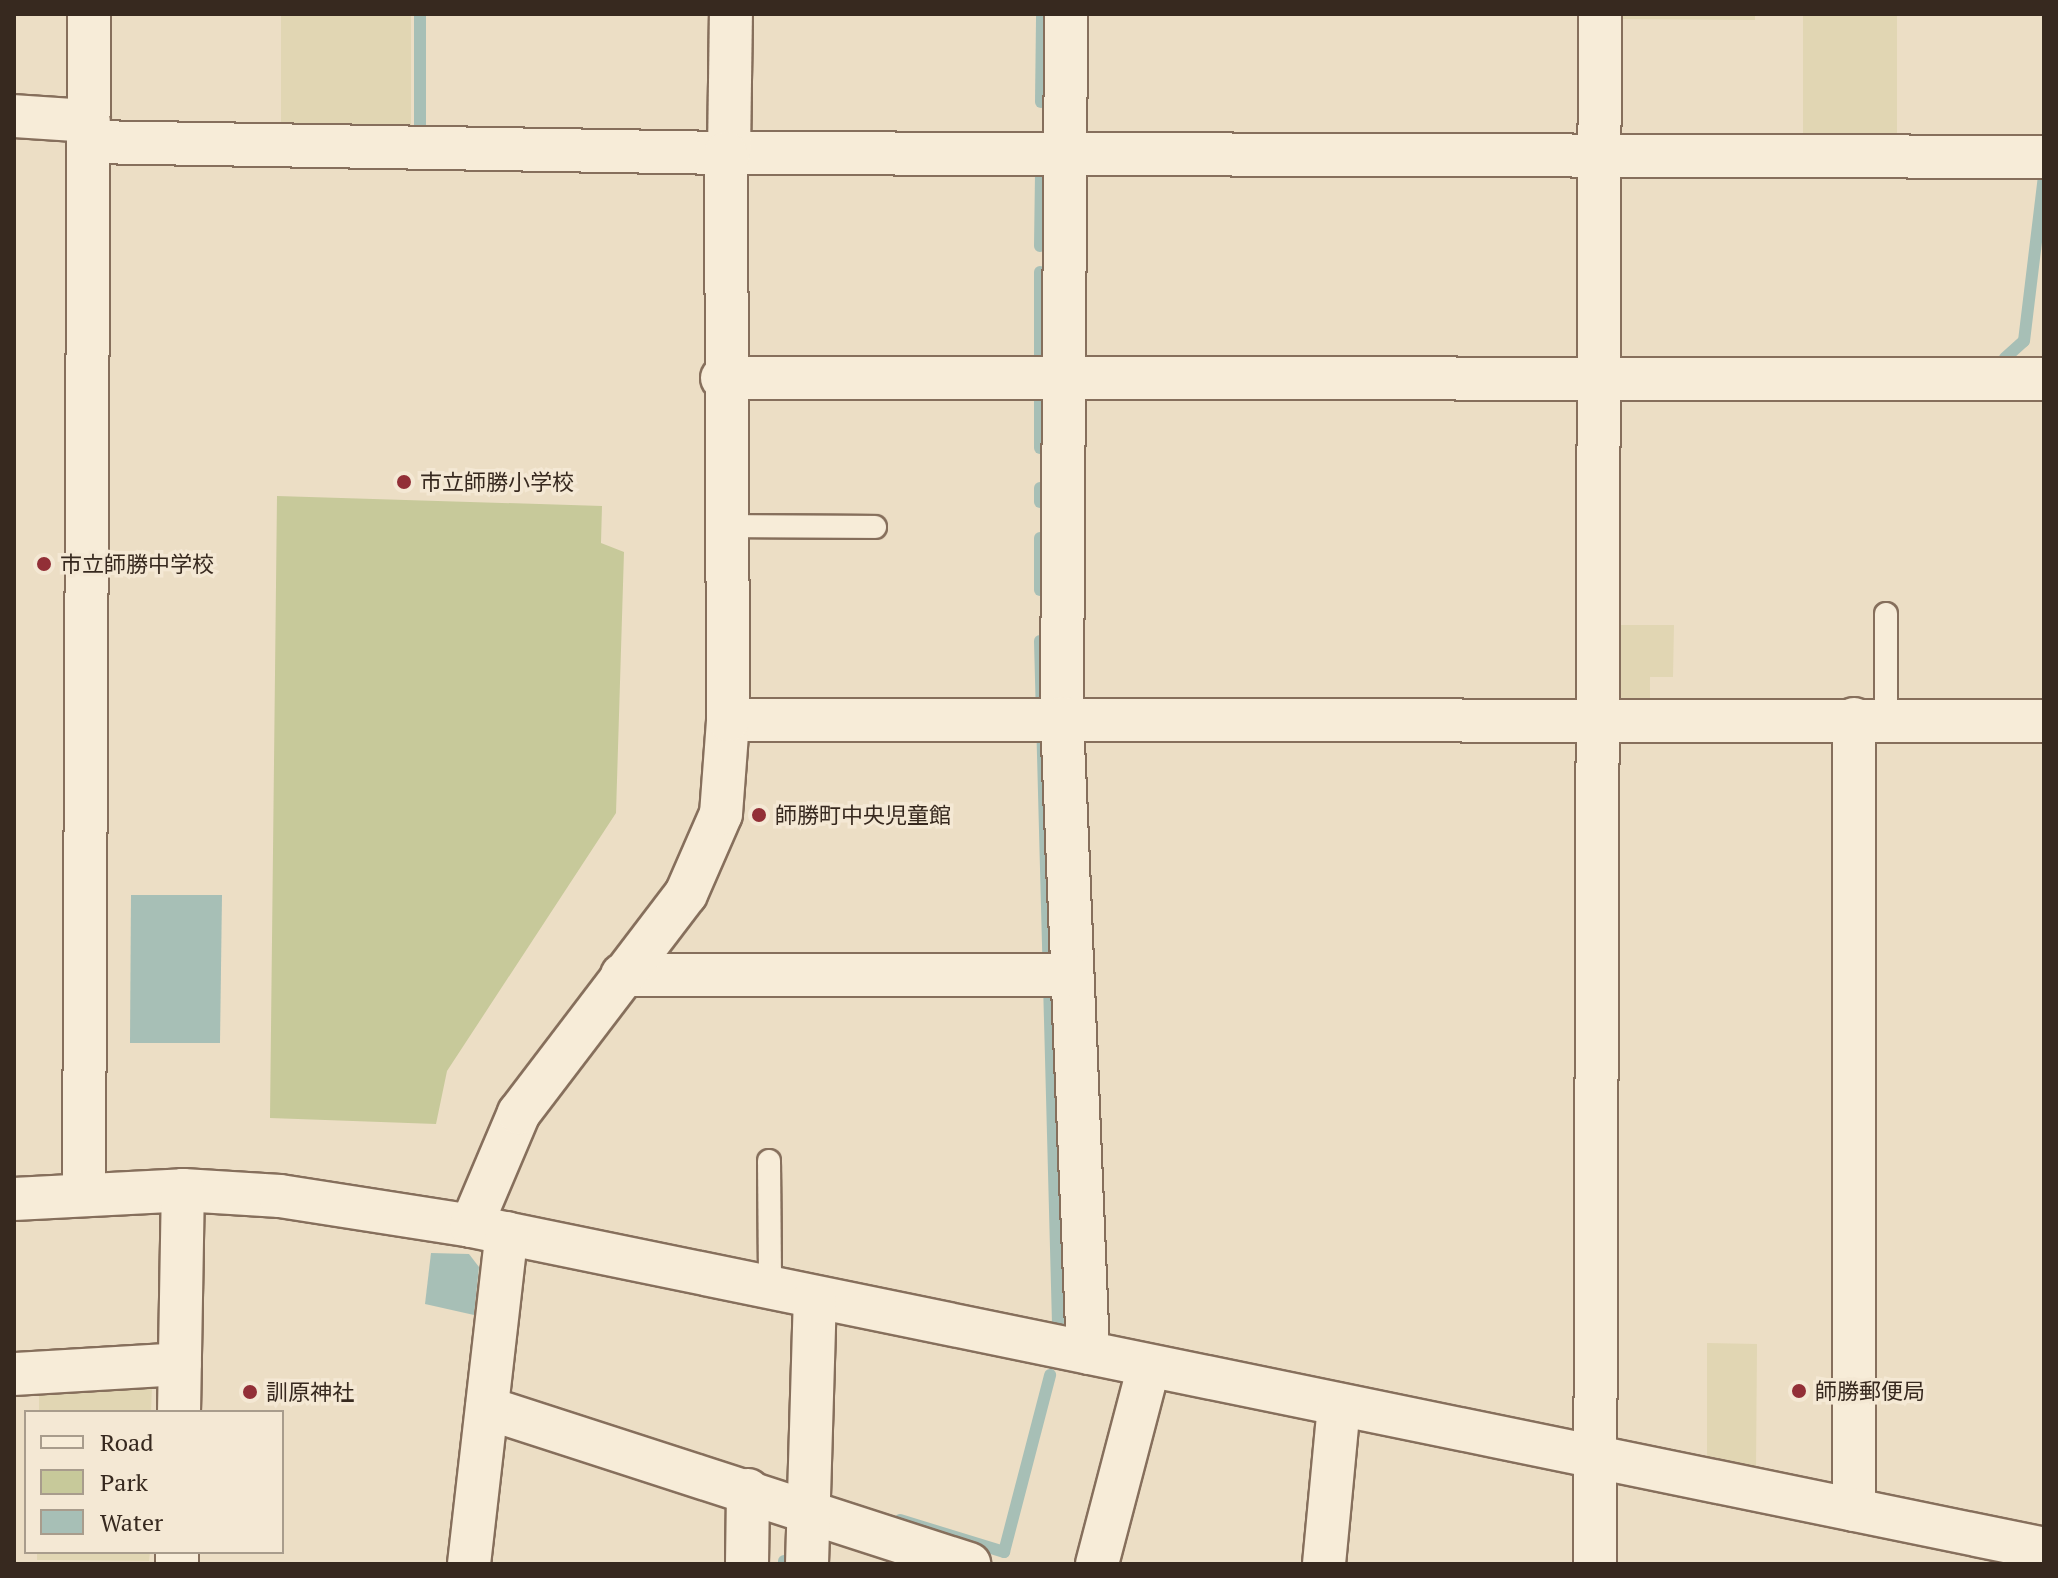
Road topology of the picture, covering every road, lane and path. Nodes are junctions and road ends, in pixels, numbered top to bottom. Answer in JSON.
{"nodes":[{"id":1,"x":89,"y":14,"type":"edge"},
{"id":2,"x":731,"y":14,"type":"edge"},
{"id":3,"x":1066,"y":14,"type":"edge"},
{"id":4,"x":1600,"y":14,"type":"edge"},
{"id":5,"x":14,"y":116,"type":"edge"},
{"id":6,"x":89,"y":132,"type":"junction"},
{"id":7,"x":728,"y":153,"type":"junction"},
{"id":8,"x":1064,"y":154,"type":"junction"},
{"id":9,"x":1599,"y":155,"type":"junction"},
{"id":10,"x":2044,"y":157,"type":"edge"},
{"id":11,"x":722,"y":378,"type":"junction"},
{"id":12,"x":1597,"y":379,"type":"junction"},
{"id":13,"x":2044,"y":379,"type":"edge"},
{"id":14,"x":1047,"y":381,"type":"junction"},
{"id":15,"x":725,"y":526,"type":"junction"},
{"id":16,"x":875,"y":527,"type":"dead end"},
{"id":17,"x":1886,"y":614,"type":"dead end"},
{"id":18,"x":1593,"y":717,"type":"junction"},
{"id":19,"x":1045,"y":718,"type":"junction"},
{"id":20,"x":1870,"y":719,"type":"junction"},
{"id":21,"x":728,"y":720,"type":"junction"},
{"id":22,"x":2044,"y":721,"type":"edge"},
{"id":23,"x":622,"y":975,"type":"junction"},
{"id":24,"x":1052,"y":975,"type":"junction"},
{"id":25,"x":769,"y":1161,"type":"dead end"},
{"id":26,"x":183,"y":1190,"type":"junction"},
{"id":27,"x":84,"y":1194,"type":"junction"},
{"id":28,"x":14,"y":1199,"type":"edge"},
{"id":29,"x":489,"y":1230,"type":"junction"},
{"id":30,"x":770,"y":1287,"type":"junction"},
{"id":31,"x":815,"y":1297,"type":"junction"},
{"id":32,"x":1088,"y":1352,"type":"junction"},
{"id":33,"x":180,"y":1364,"type":"junction"},
{"id":34,"x":1149,"y":1366,"type":"junction"},
{"id":35,"x":14,"y":1374,"type":"edge"},
{"id":36,"x":1339,"y":1405,"type":"junction"},
{"id":37,"x":487,"y":1408,"type":"junction"},
{"id":38,"x":179,"y":1410,"type":"edge"},
{"id":39,"x":1597,"y":1457,"type":"junction"},
{"id":40,"x":748,"y":1490,"type":"junction"},
{"id":41,"x":808,"y":1509,"type":"junction"},
{"id":42,"x":1854,"y":1510,"type":"junction"},
{"id":43,"x":2044,"y":1549,"type":"edge"},
{"id":44,"x":469,"y":1564,"type":"edge"},
{"id":45,"x":747,"y":1564,"type":"edge"},
{"id":46,"x":807,"y":1564,"type":"edge"},
{"id":47,"x":969,"y":1564,"type":"edge"},
{"id":48,"x":1097,"y":1564,"type":"edge"},
{"id":49,"x":1324,"y":1564,"type":"edge"},
{"id":50,"x":1595,"y":1564,"type":"edge"}],
"edges":[{"from":1,"to":6,"type":"street"},
{"from":2,"to":7,"type":"street"},
{"from":3,"to":8,"type":"street"},
{"from":4,"to":9,"type":"street"},
{"from":5,"to":6,"type":"street"},
{"from":6,"to":7,"type":"street"},
{"from":6,"to":27,"type":"street"},
{"from":7,"to":8,"type":"street"},
{"from":7,"to":11,"type":"street"},
{"from":8,"to":9,"type":"street"},
{"from":8,"to":14,"type":"street"},
{"from":9,"to":10,"type":"street"},
{"from":9,"to":12,"type":"street"},
{"from":11,"to":14,"type":"street"},
{"from":11,"to":15,"type":"street"},
{"from":12,"to":13,"type":"street"},
{"from":12,"to":14,"type":"street"},
{"from":12,"to":18,"type":"street"},
{"from":14,"to":19,"type":"street"},
{"from":15,"to":16,"type":"lane"},
{"from":15,"to":21,"type":"street"},
{"from":17,"to":20,"type":"lane"},
{"from":18,"to":19,"type":"street"},
{"from":18,"to":20,"type":"street"},
{"from":18,"to":39,"type":"street"},
{"from":19,"to":21,"type":"street"},
{"from":19,"to":24,"type":"street"},
{"from":20,"to":22,"type":"street"},
{"from":20,"to":42,"type":"street"},
{"from":21,"to":23,"type":"street"},
{"from":23,"to":24,"type":"street"},
{"from":23,"to":29,"type":"street"},
{"from":24,"to":32,"type":"street"},
{"from":25,"to":30,"type":"lane"},
{"from":26,"to":27,"type":"street"},
{"from":26,"to":29,"type":"street"},
{"from":26,"to":33,"type":"street"},
{"from":27,"to":28,"type":"street"},
{"from":29,"to":30,"type":"street"},
{"from":29,"to":37,"type":"street"},
{"from":30,"to":31,"type":"street"},
{"from":31,"to":32,"type":"street"},
{"from":31,"to":41,"type":"street"},
{"from":32,"to":34,"type":"street"},
{"from":33,"to":35,"type":"street"},
{"from":33,"to":38,"type":"street"},
{"from":34,"to":36,"type":"street"},
{"from":34,"to":48,"type":"street"},
{"from":36,"to":39,"type":"street"},
{"from":36,"to":49,"type":"street"},
{"from":37,"to":40,"type":"street"},
{"from":37,"to":44,"type":"street"},
{"from":39,"to":42,"type":"street"},
{"from":39,"to":50,"type":"street"},
{"from":40,"to":41,"type":"street"},
{"from":40,"to":45,"type":"street"},
{"from":41,"to":46,"type":"street"},
{"from":41,"to":47,"type":"street"},
{"from":42,"to":43,"type":"street"}]}
